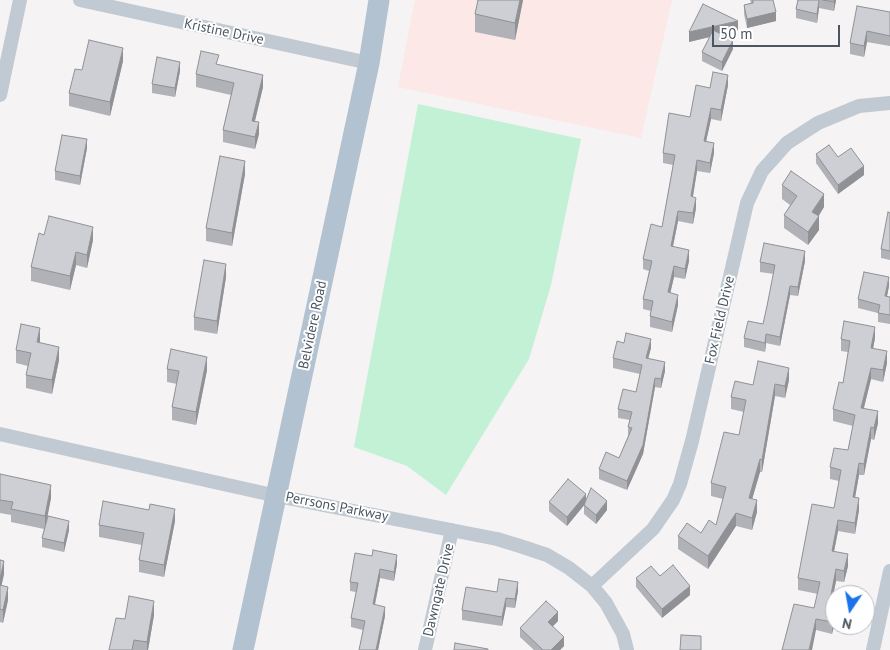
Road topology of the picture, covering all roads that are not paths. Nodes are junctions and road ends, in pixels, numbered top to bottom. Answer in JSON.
{"nodes":[{"id":1,"x":20,"y":0,"type":"edge"},
{"id":2,"x":80,"y":0,"type":"edge"},
{"id":3,"x":379,"y":0,"type":"edge"},
{"id":4,"x":368,"y":63,"type":"junction"},
{"id":5,"x":0,"y":95,"type":"edge"},
{"id":6,"x":890,"y":103,"type":"edge"},
{"id":7,"x":0,"y":434,"type":"edge"},
{"id":8,"x":277,"y":496,"type":"junction"},
{"id":9,"x":452,"y":530,"type":"junction"},
{"id":10,"x":890,"y":570,"type":"edge"},
{"id":11,"x":592,"y":586,"type":"junction"},
{"id":12,"x":244,"y":650,"type":"edge"},
{"id":13,"x":425,"y":650,"type":"edge"},
{"id":14,"x":627,"y":650,"type":"edge"},
{"id":15,"x":873,"y":650,"type":"edge"}],
"edges":[{"from":1,"to":5,"type":"street"},
{"from":2,"to":4,"type":"street","name":"Kristine Drive"},
{"from":3,"to":4,"type":"main road","name":"Belvidere Road"},
{"from":4,"to":8,"type":"main road","name":"Belvidere Road"},
{"from":6,"to":11,"type":"street","name":"Fox Field Drive"},
{"from":7,"to":8,"type":"street","name":"Perrsons Parkway"},
{"from":8,"to":9,"type":"street","name":"Perrsons Parkway"},
{"from":8,"to":12,"type":"main road","name":"Belvidere Road"},
{"from":9,"to":11,"type":"street","name":"Perrsons Parkway"},
{"from":9,"to":13,"type":"street","name":"Dawngate Drive"},
{"from":10,"to":15,"type":"street"},
{"from":11,"to":14,"type":"street","name":"Perrsons Parkway"}]}
